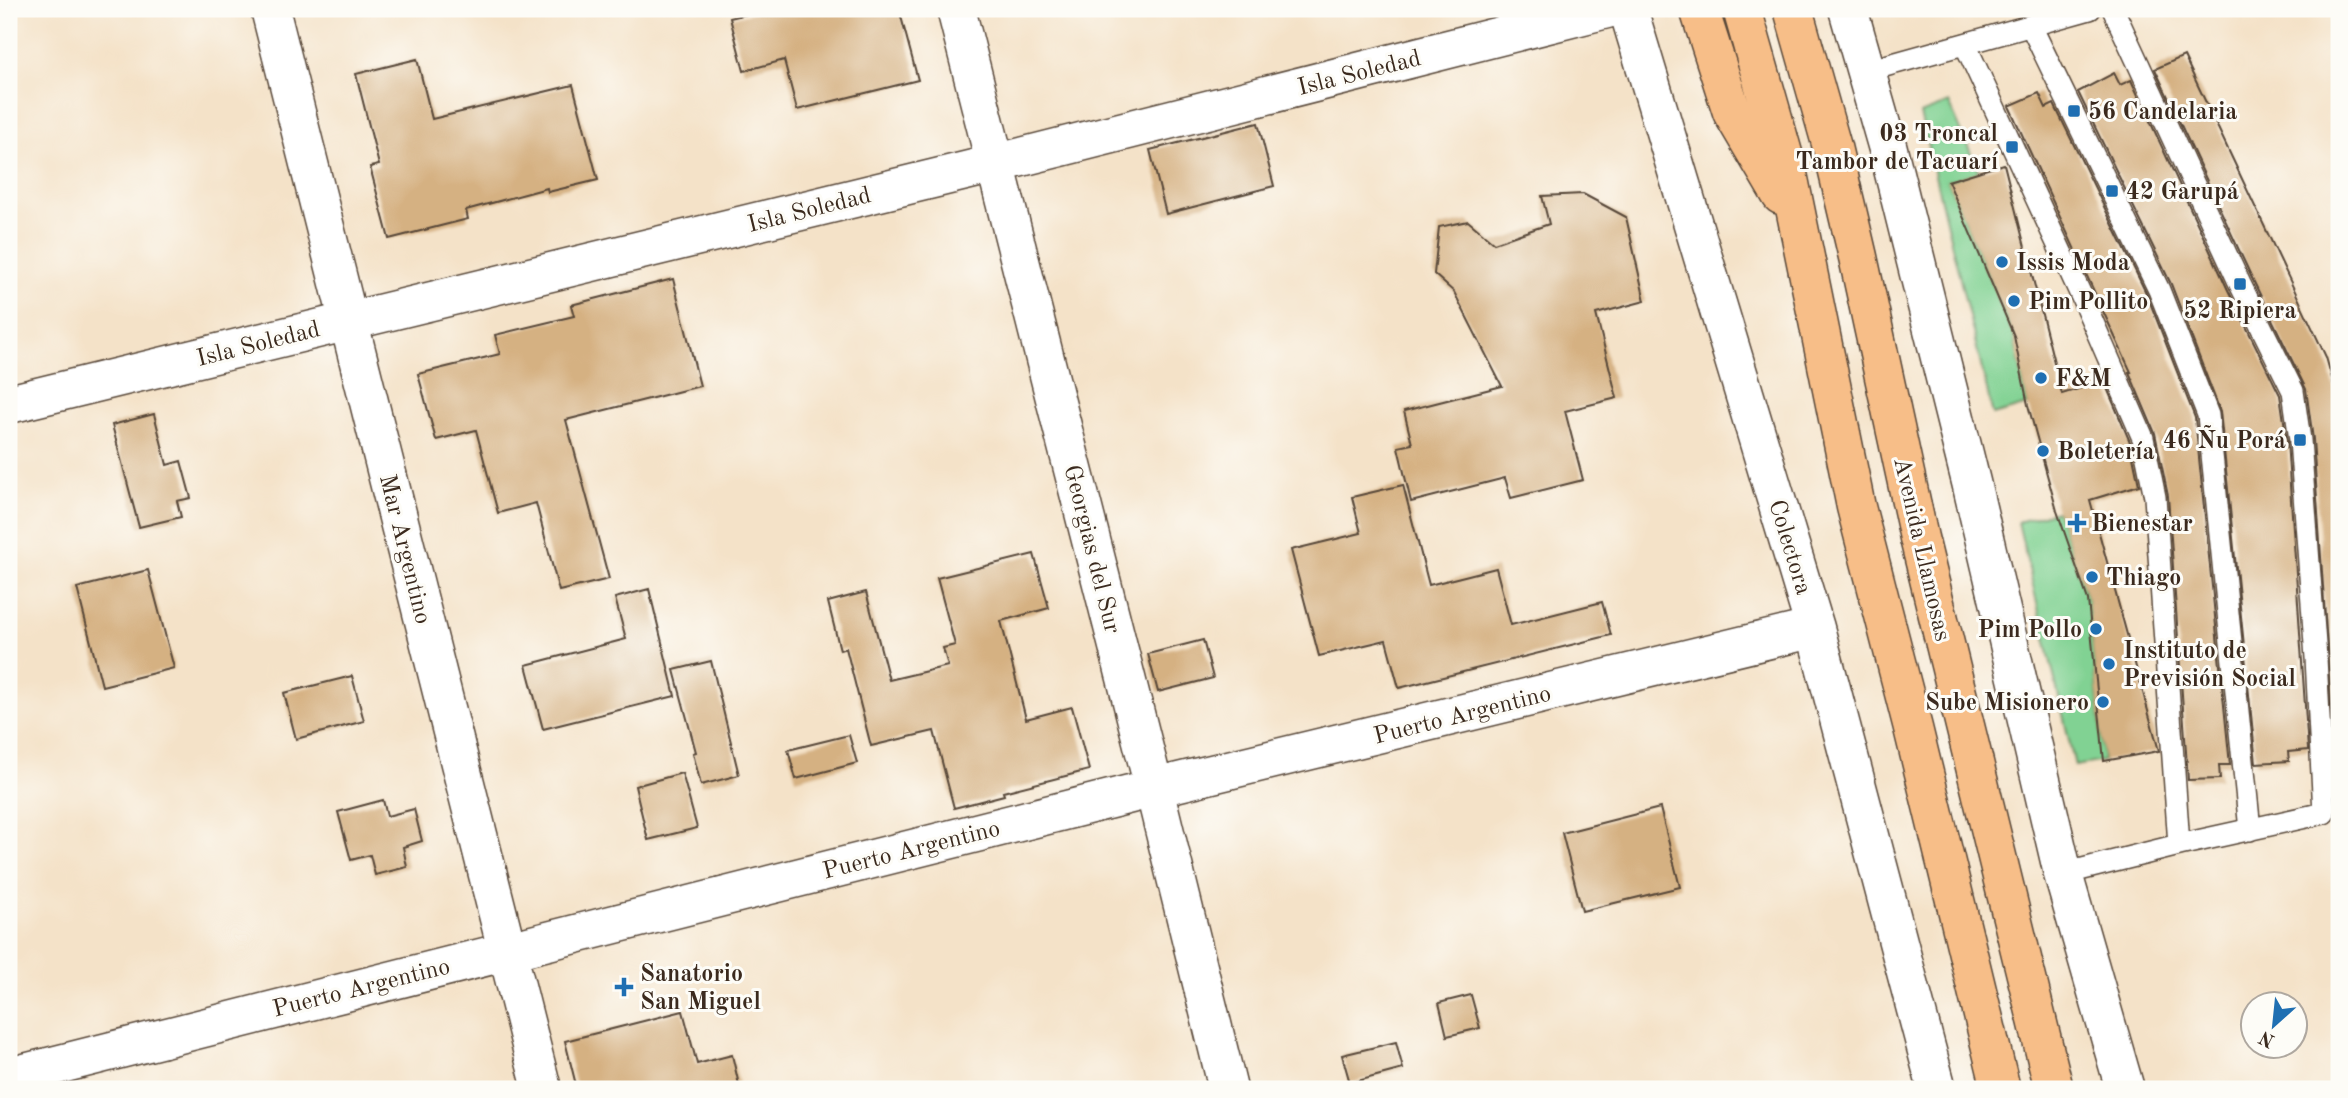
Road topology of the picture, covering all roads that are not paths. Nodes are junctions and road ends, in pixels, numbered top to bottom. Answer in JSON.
{"nodes":[{"id":1,"x":270,"y":9,"type":"edge"},
{"id":2,"x":956,"y":9,"type":"edge"},
{"id":3,"x":1607,"y":9,"type":"edge"},
{"id":4,"x":1628,"y":9,"type":"edge"},
{"id":5,"x":1699,"y":9,"type":"edge"},
{"id":6,"x":1742,"y":9,"type":"edge"},
{"id":7,"x":1793,"y":9,"type":"edge"},
{"id":8,"x":1848,"y":9,"type":"edge"},
{"id":9,"x":2090,"y":9,"type":"edge"},
{"id":10,"x":2113,"y":9,"type":"edge"},
{"id":11,"x":2031,"y":26,"type":"junction"},
{"id":12,"x":1965,"y":44,"type":"junction"},
{"id":13,"x":1867,"y":71,"type":"junction"},
{"id":14,"x":994,"y":164,"type":"junction"},
{"id":15,"x":1800,"y":228,"type":"junction"},
{"id":16,"x":348,"y":321,"type":"junction"},
{"id":17,"x":9,"y":404,"type":"edge"},
{"id":18,"x":1815,"y":628,"type":"junction"},
{"id":19,"x":1154,"y":788,"type":"junction"},
{"id":20,"x":2250,"y":830,"type":"junction"},
{"id":21,"x":2179,"y":845,"type":"junction"},
{"id":22,"x":2063,"y":874,"type":"junction"},
{"id":23,"x":507,"y":950,"type":"junction"},
{"id":24,"x":9,"y":1077,"type":"edge"},
{"id":25,"x":541,"y":1089,"type":"edge"},
{"id":26,"x":1228,"y":1089,"type":"edge"},
{"id":27,"x":1937,"y":1089,"type":"edge"},
{"id":28,"x":2001,"y":1089,"type":"edge"},
{"id":29,"x":2054,"y":1089,"type":"edge"},
{"id":30,"x":2125,"y":1089,"type":"edge"}],
"edges":[{"from":1,"to":16,"type":"street","name":"Mar Argentino"},
{"from":2,"to":14,"type":"street","name":"Georgias del Sur"},
{"from":3,"to":14,"type":"street","name":"Isla Soledad"},
{"from":4,"to":18,"type":"street","name":"Colectora"},
{"from":5,"to":15,"type":"highway"},
{"from":6,"to":15,"type":"highway"},
{"from":7,"to":29,"type":"highway","name":"Avenida Llamosas"},
{"from":8,"to":13,"type":"street"},
{"from":9,"to":11,"type":"lane"},
{"from":10,"to":20,"type":"lane"},
{"from":11,"to":12,"type":"lane"},
{"from":11,"to":20,"type":"lane"},
{"from":12,"to":13,"type":"lane"},
{"from":12,"to":21,"type":"lane"},
{"from":13,"to":22,"type":"street"},
{"from":14,"to":16,"type":"street","name":"Isla Soledad"},
{"from":14,"to":19,"type":"street","name":"Georgias del Sur"},
{"from":15,"to":28,"type":"highway"},
{"from":16,"to":17,"type":"street","name":"Isla Soledad"},
{"from":16,"to":23,"type":"street","name":"Mar Argentino"},
{"from":18,"to":19,"type":"street","name":"Puerto Argentino"},
{"from":18,"to":27,"type":"street","name":"Colectora"},
{"from":19,"to":23,"type":"street","name":"Puerto Argentino"},
{"from":19,"to":26,"type":"street","name":"Georgias del Sur"},
{"from":20,"to":21,"type":"lane"},
{"from":21,"to":22,"type":"lane"},
{"from":22,"to":30,"type":"street"},
{"from":23,"to":24,"type":"street","name":"Puerto Argentino"},
{"from":23,"to":25,"type":"street","name":"Mar Argentino"}]}
